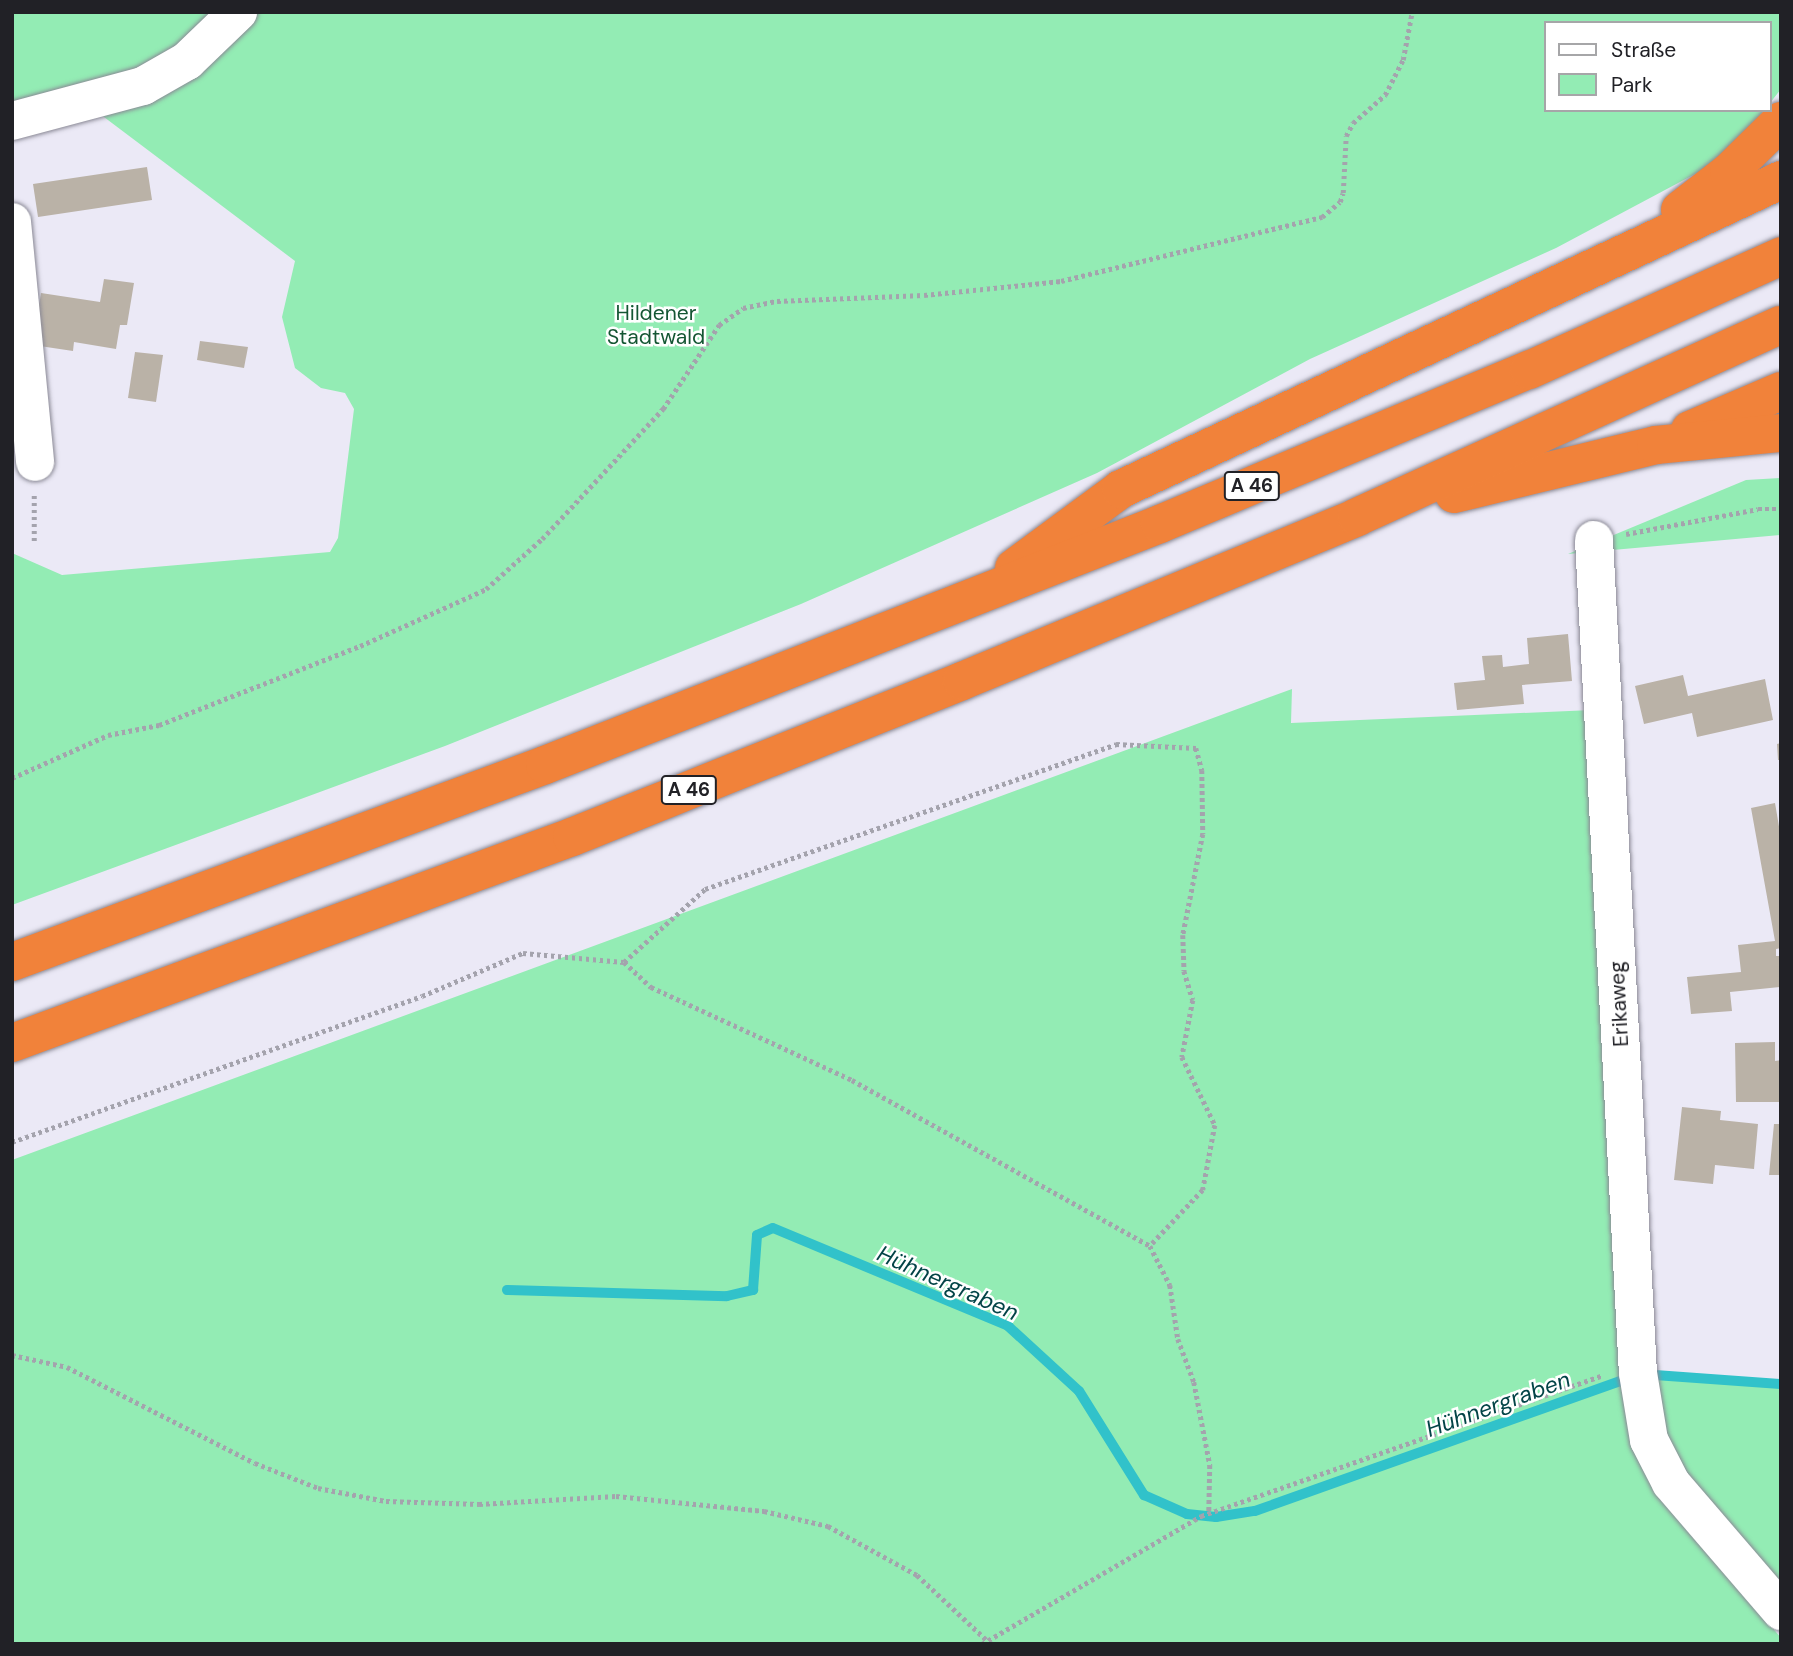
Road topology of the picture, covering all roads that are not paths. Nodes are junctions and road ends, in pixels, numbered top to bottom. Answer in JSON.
{"nodes":[{"id":1,"x":237,"y":12,"type":"edge"},
{"id":2,"x":12,"y":121,"type":"edge"},
{"id":3,"x":1781,"y":121,"type":"edge"},
{"id":4,"x":1781,"y":180,"type":"edge"},
{"id":5,"x":12,"y":222,"type":"edge"},
{"id":6,"x":1627,"y":252,"type":"junction"},
{"id":7,"x":1781,"y":256,"type":"edge"},
{"id":8,"x":1781,"y":325,"type":"edge"},
{"id":9,"x":1781,"y":391,"type":"edge"},
{"id":10,"x":1781,"y":433,"type":"edge"},
{"id":11,"x":1656,"y":445,"type":"junction"},
{"id":12,"x":35,"y":463,"type":"road end"},
{"id":13,"x":1357,"y":517,"type":"junction"},
{"id":14,"x":1594,"y":540,"type":"road end"},
{"id":15,"x":973,"y":598,"type":"junction"},
{"id":16,"x":12,"y":962,"type":"edge"},
{"id":17,"x":12,"y":1043,"type":"edge"},
{"id":18,"x":1781,"y":1611,"type":"edge"}],
"edges":[{"from":1,"to":2,"type":"street"},
{"from":3,"to":6,"type":"highway"},
{"from":4,"to":6,"type":"highway"},
{"from":5,"to":12,"type":"street"},
{"from":6,"to":15,"type":"highway"},
{"from":7,"to":15,"type":"highway","number":"A 46"},
{"from":8,"to":13,"type":"highway","number":"A 46"},
{"from":9,"to":11,"type":"highway"},
{"from":10,"to":11,"type":"highway"},
{"from":11,"to":13,"type":"highway"},
{"from":13,"to":17,"type":"highway","number":"A 46"},
{"from":14,"to":18,"type":"street","name":"Erikaweg"},
{"from":15,"to":16,"type":"highway","number":"A 46"}]}
